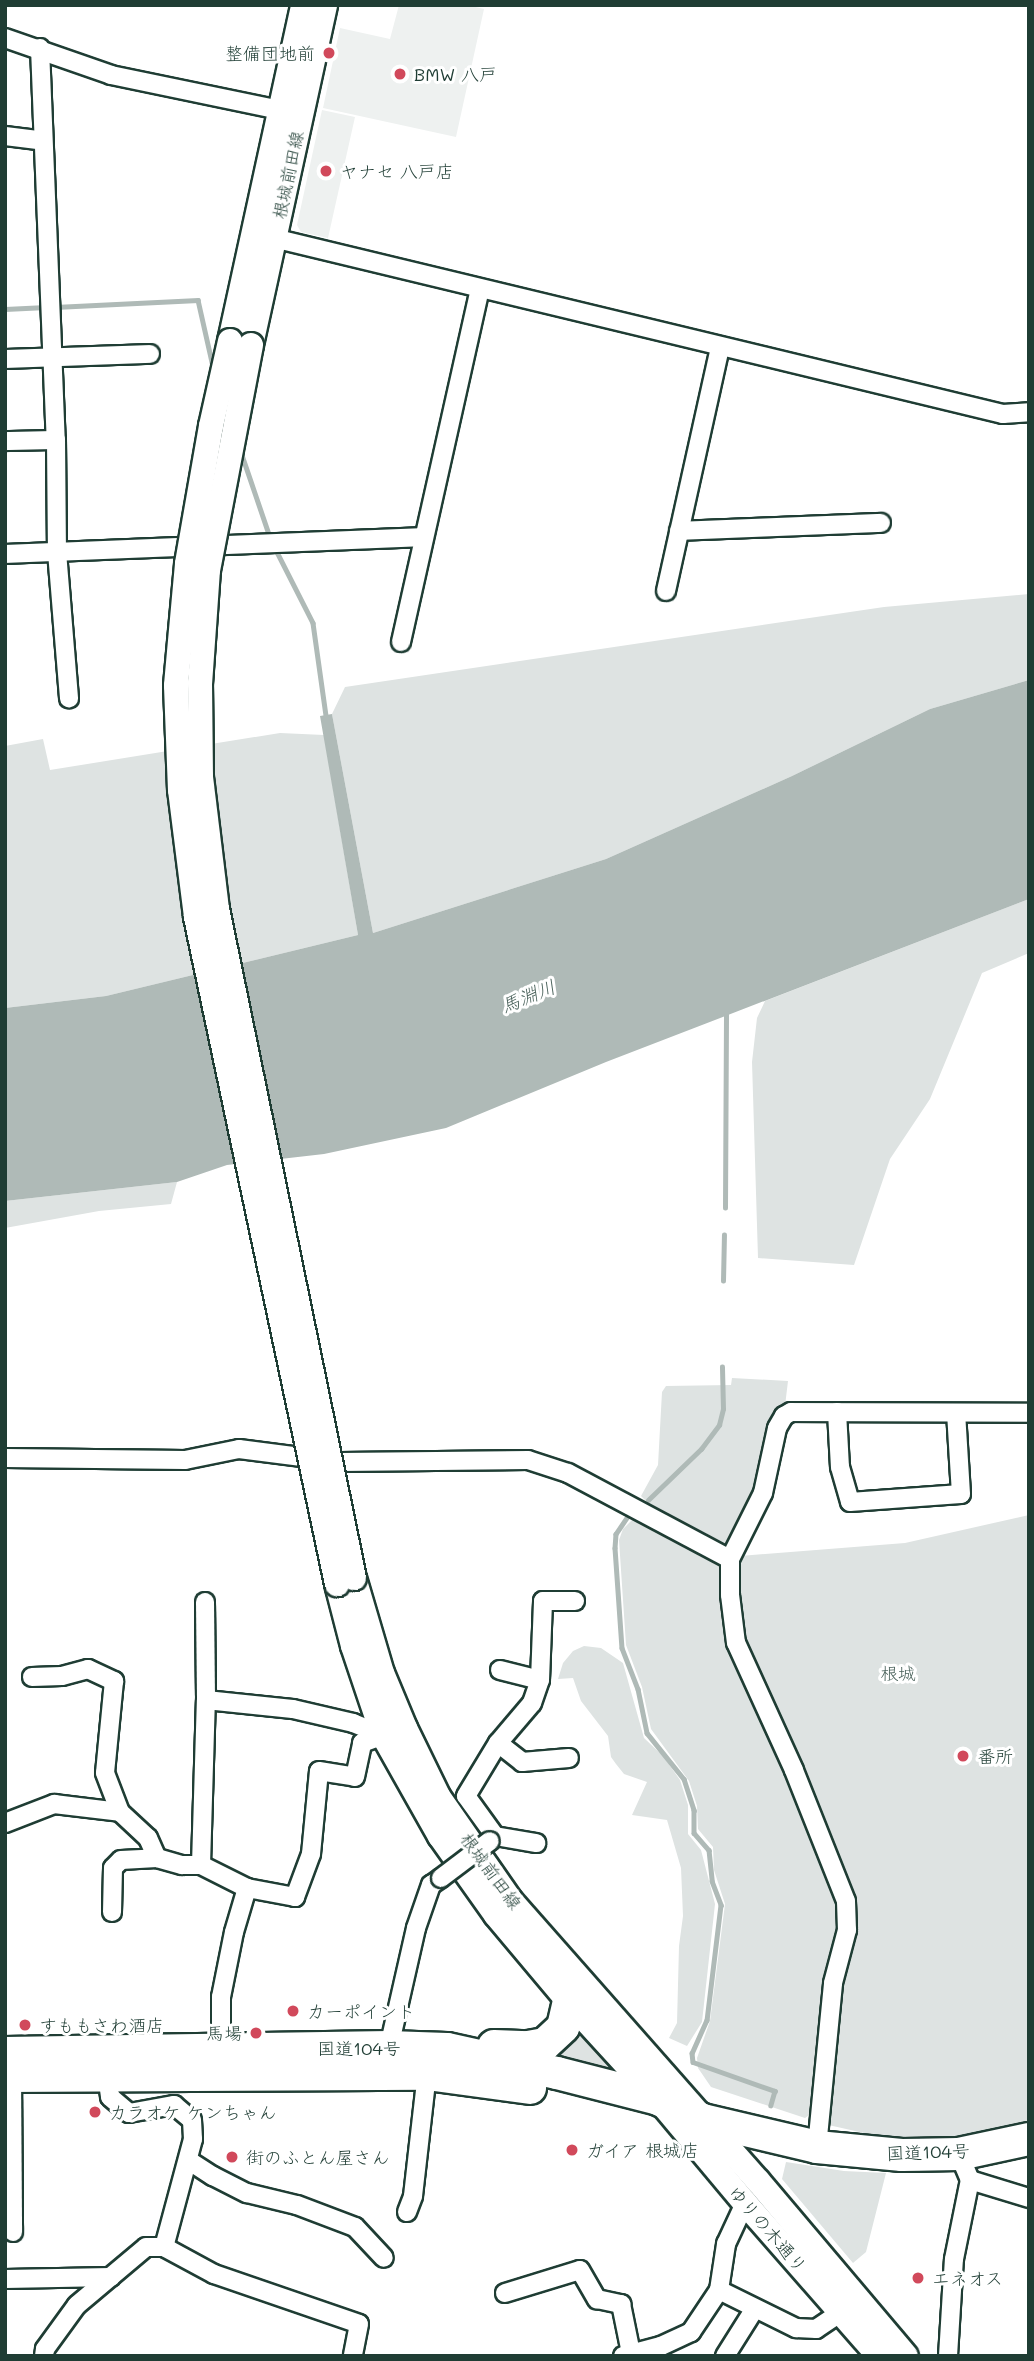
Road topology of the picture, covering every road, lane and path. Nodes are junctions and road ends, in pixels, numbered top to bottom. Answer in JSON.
{"nodes":[{"id":1,"x":303,"y":5,"type":"edge"},
{"id":2,"x":325,"y":5,"type":"edge"},
{"id":3,"x":5,"y":38,"type":"edge"},
{"id":4,"x":40,"y":48,"type":"junction"},
{"id":5,"x":280,"y":110,"type":"junction"},
{"id":6,"x":5,"y":136,"type":"edge"},
{"id":7,"x":43,"y":141,"type":"junction"},
{"id":8,"x":264,"y":236,"type":"junction"},
{"id":9,"x":480,"y":290,"type":"junction"},
{"id":10,"x":720,"y":347,"type":"junction"},
{"id":11,"x":150,"y":354,"type":"dead end"},
{"id":12,"x":52,"y":357,"type":"junction"},
{"id":13,"x":5,"y":359,"type":"edge"},
{"id":14,"x":1029,"y":412,"type":"edge"},
{"id":15,"x":55,"y":440,"type":"junction"},
{"id":16,"x":5,"y":441,"type":"edge"},
{"id":17,"x":881,"y":523,"type":"dead end"},
{"id":18,"x":679,"y":531,"type":"junction"},
{"id":19,"x":423,"y":537,"type":"junction"},
{"id":20,"x":57,"y":552,"type":"junction"},
{"id":21,"x":5,"y":554,"type":"edge"},
{"id":22,"x":666,"y":591,"type":"dead end"},
{"id":23,"x":401,"y":642,"type":"dead end"},
{"id":24,"x":69,"y":699,"type":"dead end"},
{"id":25,"x":837,"y":1412,"type":"junction"},
{"id":26,"x":956,"y":1413,"type":"junction"},
{"id":27,"x":1029,"y":1413,"type":"edge"},
{"id":28,"x":5,"y":1458,"type":"edge"},
{"id":29,"x":730,"y":1559,"type":"junction"},
{"id":30,"x":575,"y":1601,"type":"dead end"},
{"id":31,"x":205,"y":1602,"type":"dead end"},
{"id":32,"x":500,"y":1670,"type":"dead end"},
{"id":33,"x":32,"y":1677,"type":"dead end"},
{"id":34,"x":540,"y":1680,"type":"junction"},
{"id":35,"x":206,"y":1700,"type":"junction"},
{"id":36,"x":394,"y":1732,"type":"junction"},
{"id":37,"x":498,"y":1744,"type":"junction"},
{"id":38,"x":569,"y":1758,"type":"dead end"},
{"id":39,"x":120,"y":1812,"type":"junction"},
{"id":40,"x":5,"y":1823,"type":"edge"},
{"id":41,"x":492,"y":1839,"type":"junction"},
{"id":42,"x":536,"y":1843,"type":"dead end"},
{"id":43,"x":157,"y":1858,"type":"junction"},
{"id":44,"x":201,"y":1865,"type":"junction"},
{"id":45,"x":247,"y":1888,"type":"junction"},
{"id":46,"x":112,"y":1912,"type":"dead end"},
{"id":47,"x":569,"y":2002,"type":"junction"},
{"id":48,"x":389,"y":2047,"type":"junction"},
{"id":49,"x":221,"y":2049,"type":"junction"},
{"id":50,"x":447,"y":2049,"type":"junction"},
{"id":51,"x":105,"y":2062,"type":"junction"},
{"id":52,"x":7,"y":2068,"type":"edge"},
{"id":53,"x":427,"y":2074,"type":"junction"},
{"id":54,"x":679,"y":2113,"type":"junction"},
{"id":55,"x":1029,"y":2139,"type":"edge"},
{"id":56,"x":817,"y":2147,"type":"junction"},
{"id":57,"x":188,"y":2160,"type":"junction"},
{"id":58,"x":964,"y":2167,"type":"junction"},
{"id":59,"x":1029,"y":2199,"type":"edge"},
{"id":60,"x":745,"y":2203,"type":"junction"},
{"id":61,"x":407,"y":2212,"type":"dead end"},
{"id":62,"x":13,"y":2232,"type":"dead end"},
{"id":63,"x":164,"y":2247,"type":"junction"},
{"id":64,"x":384,"y":2258,"type":"dead end"},
{"id":65,"x":111,"y":2277,"type":"junction"},
{"id":66,"x":5,"y":2279,"type":"edge"},
{"id":67,"x":719,"y":2290,"type":"junction"},
{"id":68,"x":505,"y":2293,"type":"dead end"},
{"id":69,"x":754,"y":2310,"type":"junction"},
{"id":70,"x":841,"y":2312,"type":"junction"},
{"id":71,"x":627,"y":2354,"type":"edge"},
{"id":72,"x":44,"y":2356,"type":"edge"},
{"id":73,"x":353,"y":2356,"type":"edge"},
{"id":74,"x":725,"y":2356,"type":"edge"},
{"id":75,"x":880,"y":2356,"type":"edge"},
{"id":76,"x":906,"y":2356,"type":"edge"},
{"id":77,"x":948,"y":2356,"type":"edge"}],
"edges":[{"from":1,"to":5,"type":"street","name":"根城前田線"},
{"from":2,"to":8,"type":"street","name":"根城前田線"},
{"from":3,"to":4,"type":"street"},
{"from":4,"to":5,"type":"street"},
{"from":4,"to":7,"type":"street"},
{"from":5,"to":8,"type":"street","name":"根城前田線"},
{"from":6,"to":7,"type":"street"},
{"from":7,"to":12,"type":"street"},
{"from":8,"to":9,"type":"street"},
{"from":8,"to":36,"type":"street","name":"根城前田線","bridge":true},
{"from":9,"to":10,"type":"street"},
{"from":9,"to":19,"type":"street"},
{"from":10,"to":14,"type":"street"},
{"from":10,"to":18,"type":"street"},
{"from":11,"to":12,"type":"street"},
{"from":12,"to":13,"type":"street"},
{"from":12,"to":15,"type":"street"},
{"from":15,"to":16,"type":"street"},
{"from":15,"to":20,"type":"street"},
{"from":17,"to":18,"type":"street"},
{"from":18,"to":22,"type":"street"},
{"from":19,"to":20,"type":"street"},
{"from":19,"to":23,"type":"street"},
{"from":20,"to":21,"type":"street"},
{"from":20,"to":24,"type":"street"},
{"from":25,"to":26,"type":"street"},
{"from":25,"to":26,"type":"street"},
{"from":25,"to":29,"type":"street"},
{"from":26,"to":27,"type":"street"},
{"from":28,"to":29,"type":"street"},
{"from":29,"to":56,"type":"street"},
{"from":30,"to":34,"type":"street"},
{"from":31,"to":35,"type":"street"},
{"from":32,"to":34,"type":"street"},
{"from":33,"to":39,"type":"street"},
{"from":34,"to":37,"type":"street"},
{"from":35,"to":36,"type":"street"},
{"from":35,"to":44,"type":"street"},
{"from":36,"to":45,"type":"street"},
{"from":36,"to":47,"type":"street","name":"根城前田線"},
{"from":36,"to":54,"type":"street","name":"根城前田線"},
{"from":37,"to":38,"type":"street"},
{"from":37,"to":41,"type":"street"},
{"from":39,"to":40,"type":"street"},
{"from":39,"to":43,"type":"street"},
{"from":41,"to":42,"type":"street"},
{"from":41,"to":48,"type":"street","bridge":true},
{"from":43,"to":44,"type":"street"},
{"from":43,"to":46,"type":"street"},
{"from":44,"to":45,"type":"street"},
{"from":45,"to":49,"type":"street"},
{"from":47,"to":50,"type":"highway"},
{"from":47,"to":54,"type":"street","name":"根城前田線"},
{"from":48,"to":49,"type":"highway","name":"国道104号"},
{"from":48,"to":50,"type":"highway","name":"国道104号"},
{"from":49,"to":51,"type":"highway","name":"国道104号"},
{"from":50,"to":54,"type":"highway","name":"国道104号"},
{"from":51,"to":52,"type":"highway","name":"国道104号"},
{"from":51,"to":53,"type":"highway","name":"国道104号"},
{"from":51,"to":57,"type":"street"},
{"from":52,"to":62,"type":"street"},
{"from":53,"to":54,"type":"highway","name":"国道104号"},
{"from":53,"to":61,"type":"street"},
{"from":54,"to":56,"type":"highway","name":"国道104号"},
{"from":54,"to":60,"type":"street","name":"ゆりの木通り"},
{"from":54,"to":76,"type":"street","name":"ゆりの木通り"},
{"from":55,"to":58,"type":"highway","name":"国道104号"},
{"from":56,"to":58,"type":"highway","name":"国道104号"},
{"from":57,"to":63,"type":"street"},
{"from":57,"to":64,"type":"street"},
{"from":58,"to":59,"type":"street"},
{"from":58,"to":77,"type":"street"},
{"from":60,"to":67,"type":"street"},
{"from":60,"to":70,"type":"street","name":"ゆりの木通り"},
{"from":63,"to":65,"type":"street"},
{"from":63,"to":73,"type":"street"},
{"from":65,"to":66,"type":"street"},
{"from":65,"to":72,"type":"street"},
{"from":67,"to":69,"type":"street"},
{"from":67,"to":71,"type":"street"},
{"from":68,"to":71,"type":"street"},
{"from":69,"to":70,"type":"street"},
{"from":69,"to":74,"type":"street"},
{"from":70,"to":75,"type":"street","name":"ゆりの木通り"}]}
